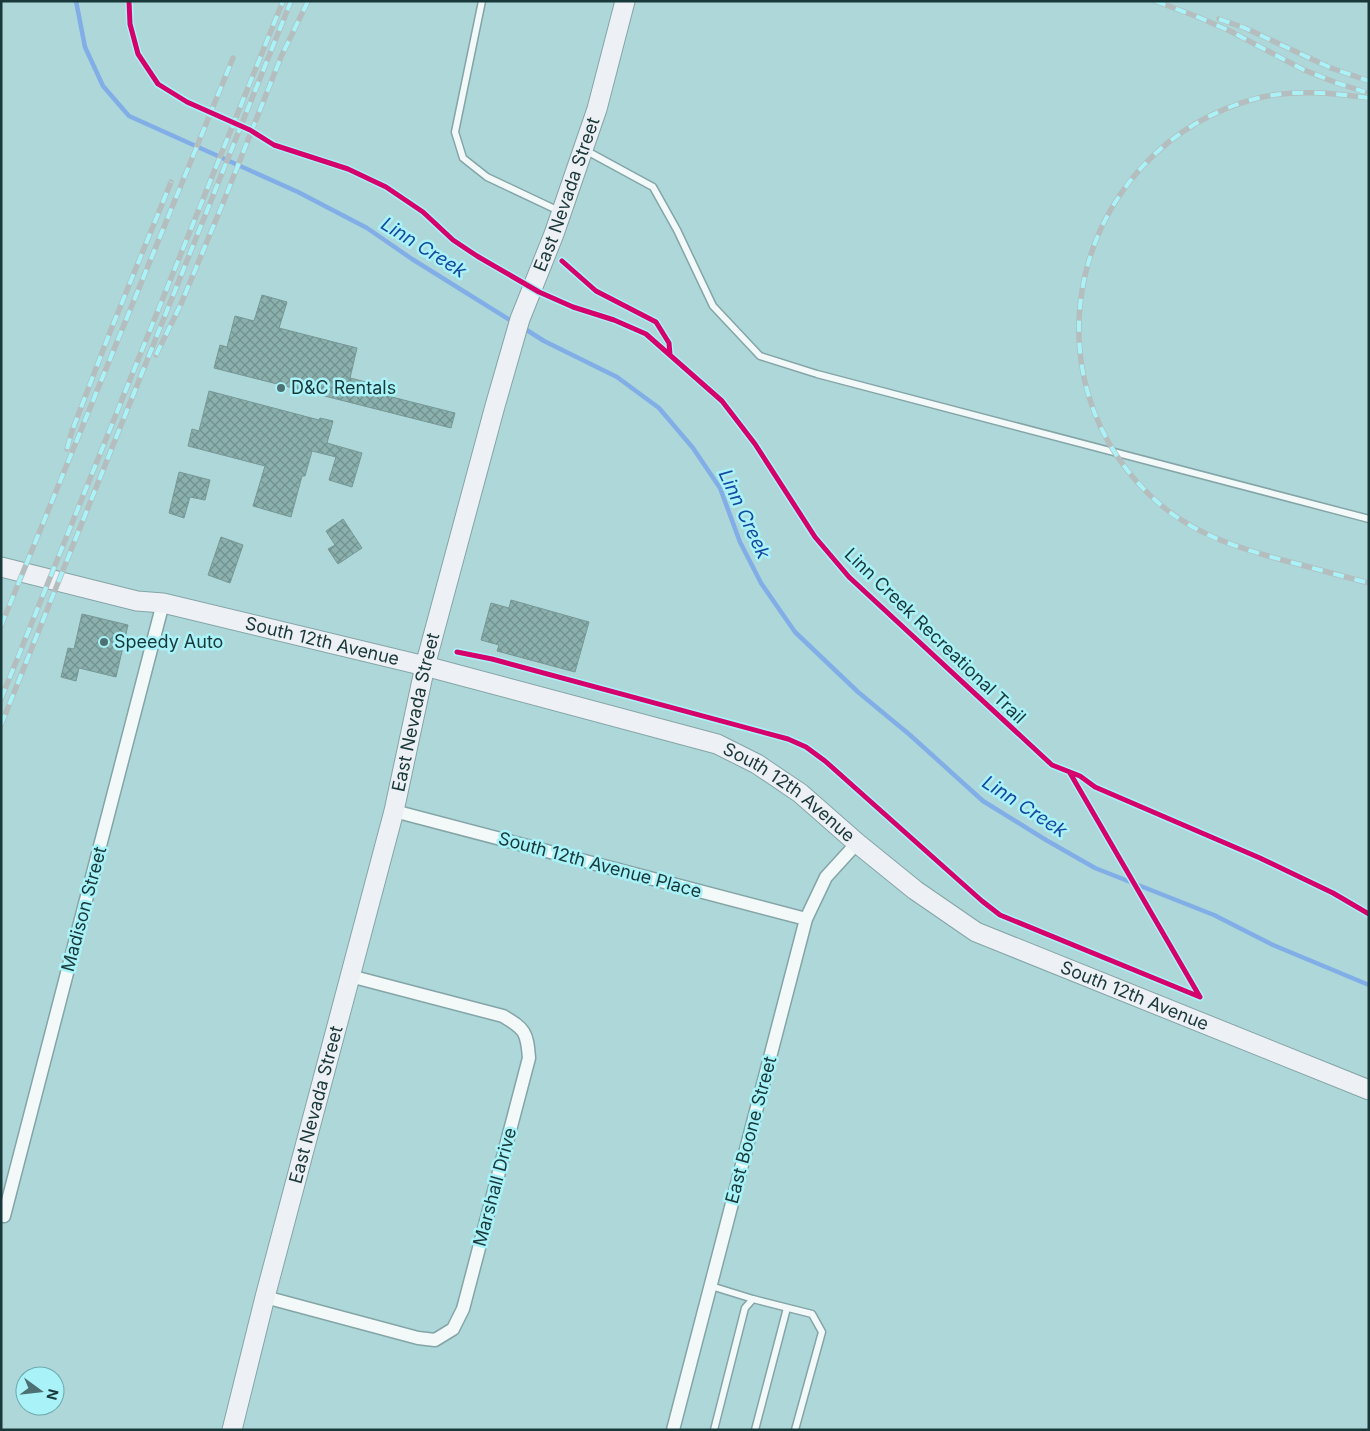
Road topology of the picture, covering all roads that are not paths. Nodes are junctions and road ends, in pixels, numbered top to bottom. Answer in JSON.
{"nodes":[{"id":1,"x":482,"y":1,"type":"edge"},
{"id":2,"x":625,"y":1,"type":"edge"},
{"id":3,"x":583,"y":149,"type":"junction"},
{"id":4,"x":561,"y":212,"type":"junction"},
{"id":5,"x":1369,"y":519,"type":"edge"},
{"id":6,"x":1,"y":555,"type":"edge"},
{"id":7,"x":1,"y":566,"type":"edge"},
{"id":8,"x":164,"y":603,"type":"junction"},
{"id":9,"x":425,"y":666,"type":"junction"},
{"id":10,"x":394,"y":812,"type":"junction"},
{"id":11,"x":857,"y":843,"type":"junction"},
{"id":12,"x":806,"y":918,"type":"junction"},
{"id":13,"x":350,"y":976,"type":"junction"},
{"id":14,"x":1369,"y":1090,"type":"edge"},
{"id":15,"x":4,"y":1216,"type":"dead end"},
{"id":16,"x":711,"y":1286,"type":"junction"},
{"id":17,"x":265,"y":1297,"type":"junction"},
{"id":18,"x":753,"y":1299,"type":"junction"},
{"id":19,"x":787,"y":1308,"type":"junction"},
{"id":20,"x":232,"y":1430,"type":"edge"},
{"id":21,"x":673,"y":1430,"type":"edge"},
{"id":22,"x":714,"y":1430,"type":"edge"},
{"id":23,"x":755,"y":1430,"type":"edge"},
{"id":24,"x":795,"y":1430,"type":"edge"}],
"edges":[{"from":1,"to":4,"type":"lane"},
{"from":2,"to":3,"type":"main road","name":"East Nevada Street"},
{"from":3,"to":4,"type":"main road","name":"East Nevada Street"},
{"from":3,"to":5,"type":"lane"},
{"from":4,"to":9,"type":"main road","name":"East Nevada Street"},
{"from":6,"to":8,"type":"main road","name":"South 12th Avenue"},
{"from":7,"to":8,"type":"main road","name":"South 12th Avenue"},
{"from":8,"to":9,"type":"main road","name":"South 12th Avenue"},
{"from":8,"to":15,"type":"street","name":"Madison Street"},
{"from":9,"to":10,"type":"main road","name":"East Nevada Street"},
{"from":9,"to":11,"type":"main road","name":"South 12th Avenue"},
{"from":10,"to":12,"type":"street","name":"South 12th Avenue Place"},
{"from":10,"to":13,"type":"main road","name":"East Nevada Street"},
{"from":11,"to":12,"type":"street","name":"East Boone Street"},
{"from":11,"to":14,"type":"main road","name":"South 12th Avenue"},
{"from":12,"to":16,"type":"street","name":"East Boone Street"},
{"from":13,"to":17,"type":"main road","name":"East Nevada Street"},
{"from":13,"to":17,"type":"street","name":"Marshall Drive"},
{"from":16,"to":18,"type":"lane"},
{"from":16,"to":21,"type":"street","name":"East Boone Street"},
{"from":17,"to":20,"type":"main road","name":"East Nevada Street"},
{"from":18,"to":19,"type":"lane"},
{"from":18,"to":22,"type":"lane"},
{"from":19,"to":23,"type":"lane"},
{"from":19,"to":24,"type":"lane"}]}
